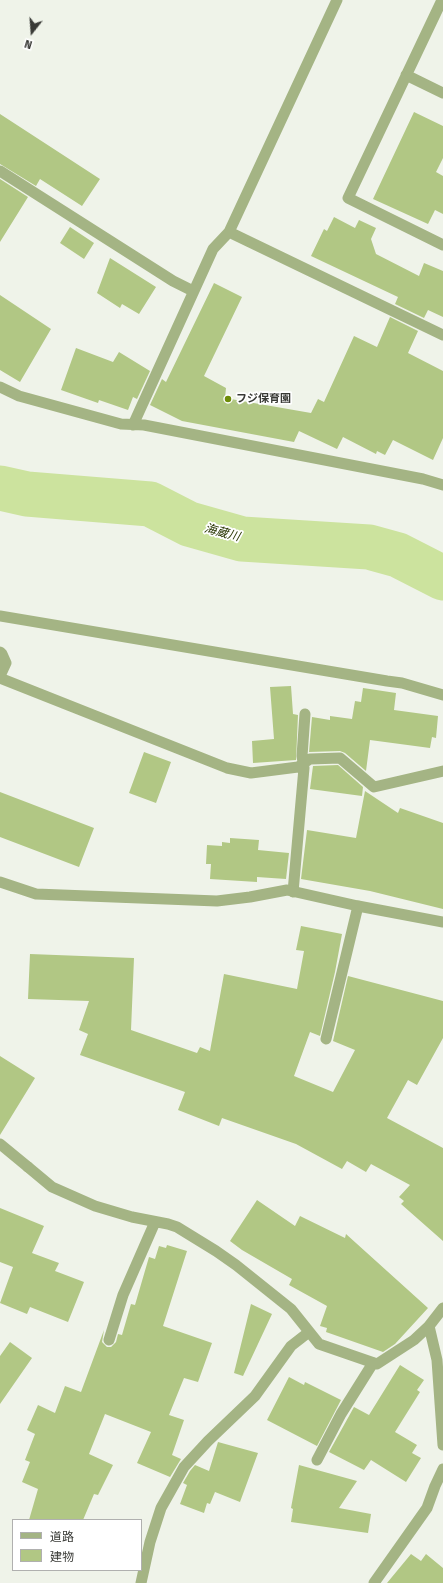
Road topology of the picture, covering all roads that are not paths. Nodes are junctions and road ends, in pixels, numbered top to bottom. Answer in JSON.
{"nodes":[{"id":1,"x":337,"y":0,"type":"edge"},
{"id":2,"x":442,"y":0,"type":"edge"},
{"id":3,"x":406,"y":75,"type":"junction"},
{"id":4,"x":443,"y":92,"type":"edge"},
{"id":5,"x":0,"y":170,"type":"edge"},
{"id":6,"x":229,"y":232,"type":"junction"},
{"id":7,"x":443,"y":245,"type":"edge"},
{"id":8,"x":193,"y":291,"type":"junction"},
{"id":9,"x":443,"y":335,"type":"edge"},
{"id":10,"x":0,"y":388,"type":"edge"},
{"id":11,"x":133,"y":424,"type":"junction"},
{"id":12,"x":443,"y":485,"type":"edge"},
{"id":13,"x":0,"y":616,"type":"edge"},
{"id":14,"x":0,"y":652,"type":"edge"},
{"id":15,"x":0,"y":677,"type":"edge"},
{"id":16,"x":443,"y":695,"type":"edge"},
{"id":17,"x":305,"y":714,"type":"dead end"},
{"id":18,"x":304,"y":763,"type":"junction"},
{"id":19,"x":443,"y":771,"type":"edge"},
{"id":20,"x":0,"y":882,"type":"edge"},
{"id":21,"x":293,"y":892,"type":"junction"},
{"id":22,"x":358,"y":906,"type":"junction"},
{"id":23,"x":443,"y":922,"type":"edge"},
{"id":24,"x":326,"y":1039,"type":"dead end"},
{"id":25,"x":0,"y":1144,"type":"edge"},
{"id":26,"x":155,"y":1222,"type":"junction"},
{"id":27,"x":443,"y":1308,"type":"edge"},
{"id":28,"x":429,"y":1326,"type":"junction"},
{"id":29,"x":309,"y":1332,"type":"junction"},
{"id":30,"x":108,"y":1340,"type":"dead end"},
{"id":31,"x":373,"y":1364,"type":"junction"},
{"id":32,"x":443,"y":1445,"type":"edge"},
{"id":33,"x":317,"y":1460,"type":"dead end"},
{"id":34,"x":443,"y":1469,"type":"edge"},
{"id":35,"x":141,"y":1583,"type":"edge"},
{"id":36,"x":374,"y":1583,"type":"edge"}],
"edges":[{"from":1,"to":6,"type":"street"},
{"from":2,"to":3,"type":"street"},
{"from":3,"to":4,"type":"street"},
{"from":3,"to":7,"type":"street"},
{"from":5,"to":8,"type":"street"},
{"from":6,"to":8,"type":"street"},
{"from":6,"to":9,"type":"street"},
{"from":8,"to":11,"type":"street"},
{"from":10,"to":11,"type":"street"},
{"from":11,"to":12,"type":"street"},
{"from":13,"to":16,"type":"street"},
{"from":14,"to":15,"type":"street"},
{"from":15,"to":18,"type":"street"},
{"from":17,"to":18,"type":"street"},
{"from":18,"to":19,"type":"street"},
{"from":18,"to":21,"type":"street"},
{"from":20,"to":21,"type":"street"},
{"from":21,"to":22,"type":"street"},
{"from":22,"to":23,"type":"street"},
{"from":22,"to":24,"type":"street"},
{"from":25,"to":26,"type":"street"},
{"from":26,"to":29,"type":"street"},
{"from":26,"to":30,"type":"street"},
{"from":27,"to":28,"type":"street"},
{"from":28,"to":31,"type":"street"},
{"from":28,"to":32,"type":"street"},
{"from":29,"to":31,"type":"street"},
{"from":29,"to":35,"type":"street"},
{"from":31,"to":33,"type":"street"},
{"from":34,"to":36,"type":"street"}]}
